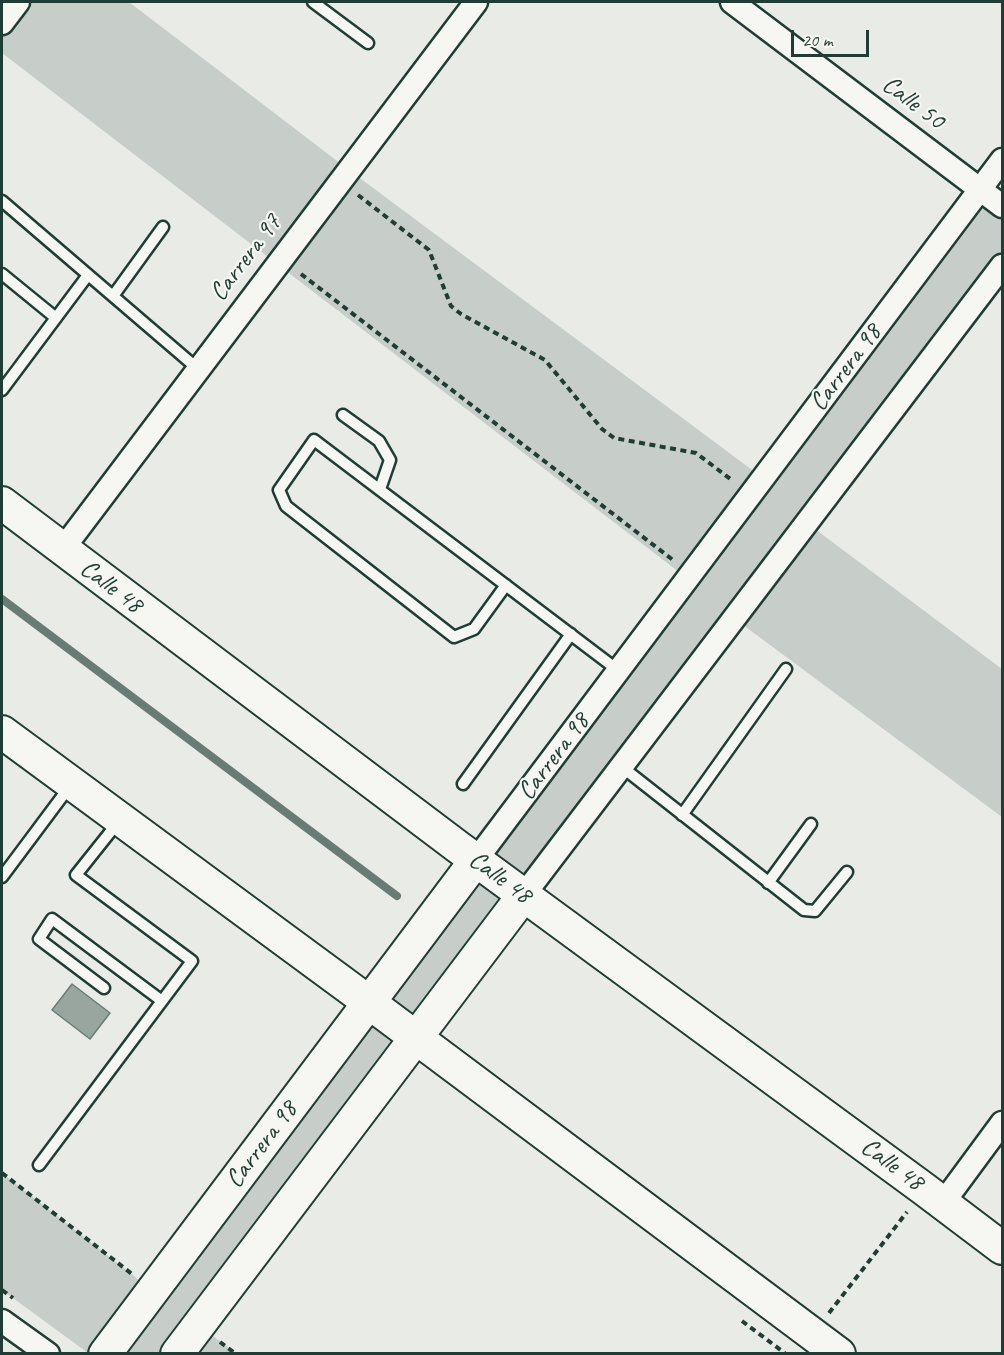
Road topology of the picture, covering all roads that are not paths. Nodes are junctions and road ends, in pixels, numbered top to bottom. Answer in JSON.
{"nodes":[{"id":1,"x":18,"y":2,"type":"edge"},
{"id":2,"x":313,"y":2,"type":"edge"},
{"id":3,"x":476,"y":2,"type":"edge"},
{"id":4,"x":732,"y":2,"type":"edge"},
{"id":5,"x":2,"y":24,"type":"edge"},
{"id":6,"x":368,"y":43,"type":"dead end"},
{"id":7,"x":1002,"y":160,"type":"edge"},
{"id":8,"x":980,"y":189,"type":"junction"},
{"id":9,"x":2,"y":201,"type":"edge"},
{"id":10,"x":1002,"y":206,"type":"edge"},
{"id":11,"x":163,"y":227,"type":"dead end"},
{"id":12,"x":1002,"y":266,"type":"edge"},
{"id":13,"x":2,"y":274,"type":"edge"},
{"id":14,"x":88,"y":275,"type":"junction"},
{"id":15,"x":113,"y":296,"type":"junction"},
{"id":16,"x":56,"y":318,"type":"junction"},
{"id":17,"x":198,"y":369,"type":"junction"},
{"id":18,"x":2,"y":390,"type":"edge"},
{"id":19,"x":343,"y":416,"type":"dead end"},
{"id":20,"x":380,"y":489,"type":"junction"},
{"id":21,"x":2,"y":503,"type":"edge"},
{"id":22,"x":62,"y":550,"type":"junction"},
{"id":23,"x":506,"y":585,"type":"junction"},
{"id":24,"x":571,"y":634,"type":"junction"},
{"id":25,"x":786,"y":669,"type":"dead end"},
{"id":26,"x":619,"y":671,"type":"junction"},
{"id":27,"x":2,"y":732,"type":"edge"},
{"id":28,"x":622,"y":767,"type":"junction"},
{"id":29,"x":71,"y":784,"type":"junction"},
{"id":30,"x":463,"y":784,"type":"dead end"},
{"id":31,"x":682,"y":815,"type":"junction"},
{"id":32,"x":120,"y":820,"type":"junction"},
{"id":33,"x":812,"y":824,"type":"dead end"},
{"id":34,"x":476,"y":860,"type":"junction"},
{"id":35,"x":847,"y":872,"type":"dead end"},
{"id":36,"x":2,"y":877,"type":"edge"},
{"id":37,"x":768,"y":883,"type":"junction"},
{"id":38,"x":523,"y":896,"type":"junction"},
{"id":39,"x":104,"y":988,"type":"dead end"},
{"id":40,"x":162,"y":1001,"type":"junction"},
{"id":41,"x":369,"y":1003,"type":"junction"},
{"id":42,"x":416,"y":1039,"type":"junction"},
{"id":43,"x":1002,"y":1123,"type":"edge"},
{"id":44,"x":39,"y":1165,"type":"dead end"},
{"id":45,"x":933,"y":1196,"type":"junction"},
{"id":46,"x":1002,"y":1248,"type":"edge"},
{"id":47,"x":2,"y":1321,"type":"edge"},
{"id":48,"x":828,"y":1347,"type":"edge"},
{"id":49,"x":48,"y":1353,"type":"edge"},
{"id":50,"x":105,"y":1353,"type":"edge"},
{"id":51,"x":177,"y":1353,"type":"edge"}],
"edges":[{"from":1,"to":5,"type":"street"},
{"from":2,"to":6,"type":"lane"},
{"from":3,"to":17,"type":"street","name":"Carrera 97"},
{"from":4,"to":8,"type":"street","name":"Calle 50"},
{"from":7,"to":8,"type":"street","name":"Carrera 98"},
{"from":8,"to":10,"type":"street","name":"Calle 50"},
{"from":8,"to":26,"type":"street","name":"Carrera 98"},
{"from":9,"to":14,"type":"lane"},
{"from":11,"to":15,"type":"lane"},
{"from":12,"to":28,"type":"street"},
{"from":13,"to":16,"type":"lane"},
{"from":14,"to":15,"type":"lane"},
{"from":14,"to":16,"type":"lane"},
{"from":15,"to":17,"type":"lane"},
{"from":16,"to":18,"type":"lane"},
{"from":17,"to":22,"type":"street","name":"Carrera 97"},
{"from":19,"to":20,"type":"lane"},
{"from":20,"to":23,"type":"lane"},
{"from":20,"to":23,"type":"lane"},
{"from":21,"to":22,"type":"main road","name":"Calle 48"},
{"from":22,"to":34,"type":"main road","name":"Calle 48"},
{"from":23,"to":24,"type":"lane"},
{"from":24,"to":26,"type":"lane"},
{"from":24,"to":30,"type":"lane"},
{"from":25,"to":31,"type":"lane"},
{"from":26,"to":34,"type":"street","name":"Carrera 98"},
{"from":27,"to":29,"type":"main road"},
{"from":28,"to":31,"type":"lane"},
{"from":28,"to":38,"type":"street"},
{"from":29,"to":32,"type":"main road"},
{"from":29,"to":36,"type":"lane"},
{"from":31,"to":37,"type":"lane"},
{"from":32,"to":40,"type":"lane"},
{"from":32,"to":41,"type":"main road"},
{"from":33,"to":37,"type":"lane"},
{"from":34,"to":38,"type":"main road","name":"Calle 48"},
{"from":34,"to":41,"type":"main road","name":"Carrera 98"},
{"from":35,"to":37,"type":"lane"},
{"from":38,"to":42,"type":"main road"},
{"from":38,"to":45,"type":"main road","name":"Calle 48"},
{"from":39,"to":40,"type":"lane"},
{"from":40,"to":44,"type":"lane"},
{"from":41,"to":42,"type":"main road"},
{"from":41,"to":50,"type":"main road","name":"Carrera 98"},
{"from":42,"to":48,"type":"main road"},
{"from":42,"to":51,"type":"main road"},
{"from":43,"to":45,"type":"street"},
{"from":45,"to":46,"type":"main road","name":"Calle 48"},
{"from":47,"to":49,"type":"street"}]}
